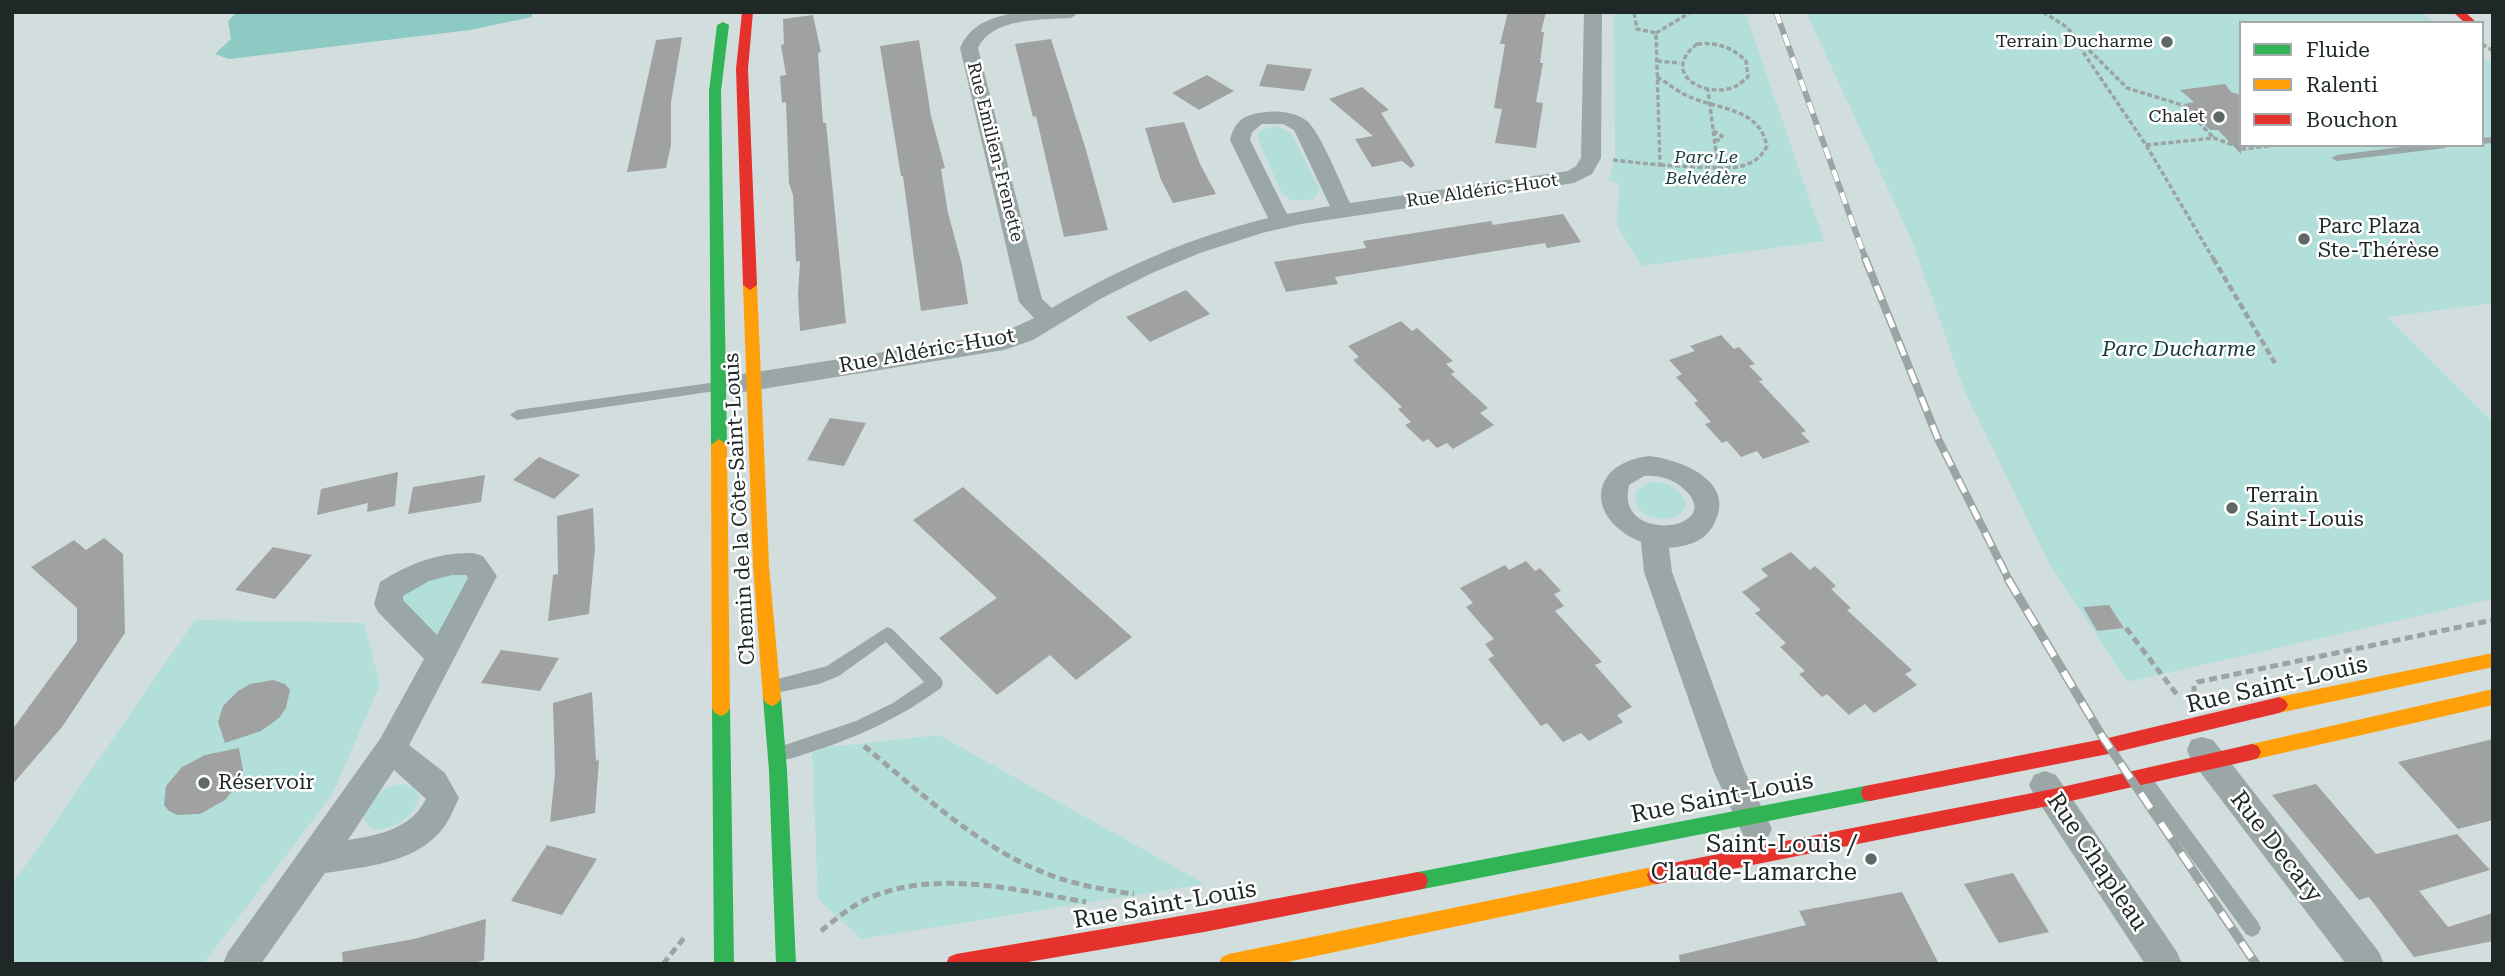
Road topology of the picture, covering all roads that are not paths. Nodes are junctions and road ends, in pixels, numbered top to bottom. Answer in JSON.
{"nodes":[{"id":1,"x":725,"y":12,"type":"edge"},
{"id":2,"x":748,"y":12,"type":"edge"},
{"id":3,"x":1071,"y":12,"type":"edge"},
{"id":4,"x":1593,"y":12,"type":"edge"},
{"id":5,"x":743,"y":52,"type":"junction"},
{"id":6,"x":718,"y":55,"type":"junction"},
{"id":7,"x":2428,"y":147,"type":"edge"},
{"id":8,"x":2337,"y":158,"type":"dead end"},
{"id":9,"x":1344,"y":212,"type":"junction"},
{"id":10,"x":1280,"y":221,"type":"junction"},
{"id":11,"x":1050,"y":318,"type":"junction"},
{"id":12,"x":754,"y":382,"type":"junction"},
{"id":13,"x":718,"y":387,"type":"junction"},
{"id":14,"x":517,"y":415,"type":"dead end"},
{"id":15,"x":1654,"y":536,"type":"dead end"},
{"id":16,"x":440,"y":656,"type":"dead end"},
{"id":17,"x":2492,"y":661,"type":"edge"},
{"id":18,"x":772,"y":687,"type":"junction"},
{"id":19,"x":2493,"y":697,"type":"edge"},
{"id":20,"x":2183,"y":714,"type":"junction"},
{"id":21,"x":391,"y":749,"type":"junction"},
{"id":22,"x":777,"y":755,"type":"junction"},
{"id":23,"x":2029,"y":760,"type":"junction"},
{"id":24,"x":2211,"y":761,"type":"junction"},
{"id":25,"x":2142,"y":778,"type":"junction"},
{"id":26,"x":2053,"y":797,"type":"junction"},
{"id":27,"x":1750,"y":817,"type":"junction"},
{"id":28,"x":1768,"y":852,"type":"junction"},
{"id":29,"x":316,"y":859,"type":"junction"},
{"id":30,"x":2252,"y":928,"type":"dead end"},
{"id":31,"x":240,"y":964,"type":"edge"},
{"id":32,"x":724,"y":964,"type":"edge"},
{"id":33,"x":786,"y":964,"type":"edge"},
{"id":34,"x":956,"y":964,"type":"edge"},
{"id":35,"x":1229,"y":964,"type":"edge"},
{"id":36,"x":2165,"y":964,"type":"edge"},
{"id":37,"x":2367,"y":964,"type":"edge"}],
"edges":[{"from":1,"to":6,"type":"street","name":"Chemin de la Côte-Saint-Louis"},
{"from":2,"to":5,"type":"street","name":"Chemin de la Côte-Saint-Louis"},
{"from":3,"to":11,"type":"street","name":"Rue Emilien-Frenette"},
{"from":4,"to":9,"type":"street","name":"Rue Aldéric-Huot"},
{"from":5,"to":6,"type":"street"},
{"from":5,"to":12,"type":"street","name":"Chemin de la Côte-Saint-Louis"},
{"from":6,"to":13,"type":"street","name":"Chemin de la Côte-Saint-Louis"},
{"from":7,"to":8,"type":"lane"},
{"from":9,"to":10,"type":"street","name":"Rue Aldéric-Huot"},
{"from":9,"to":10,"type":"street"},
{"from":10,"to":11,"type":"street","name":"Rue Aldéric-Huot"},
{"from":11,"to":12,"type":"street","name":"Rue Aldéric-Huot"},
{"from":12,"to":13,"type":"street","name":"Rue Aldéric-Huot"},
{"from":12,"to":18,"type":"street","name":"Chemin de la Côte-Saint-Louis"},
{"from":13,"to":14,"type":"lane"},
{"from":13,"to":32,"type":"street","name":"Chemin de la Côte-Saint-Louis"},
{"from":15,"to":27,"type":"street"},
{"from":16,"to":21,"type":"street"},
{"from":17,"to":20,"type":"street","name":"Rue Saint-Louis"},
{"from":18,"to":22,"type":"street","name":"Chemin de la Côte-Saint-Louis"},
{"from":18,"to":22,"type":"lane"},
{"from":19,"to":24,"type":"street"},
{"from":20,"to":23,"type":"street","name":"Rue Saint-Louis"},
{"from":20,"to":24,"type":"street","name":"Rue Decary"},
{"from":21,"to":29,"type":"street"},
{"from":21,"to":29,"type":"street"},
{"from":22,"to":33,"type":"street","name":"Chemin de la Côte-Saint-Louis"},
{"from":23,"to":26,"type":"street","name":"Rue Chapleau"},
{"from":23,"to":27,"type":"street","name":"Rue Saint-Louis"},
{"from":24,"to":25,"type":"street"},
{"from":24,"to":37,"type":"street","name":"Rue Decary"},
{"from":25,"to":26,"type":"street"},
{"from":25,"to":30,"type":"lane"},
{"from":26,"to":28,"type":"street"},
{"from":26,"to":36,"type":"street","name":"Rue Chapleau"},
{"from":27,"to":28,"type":"street"},
{"from":27,"to":34,"type":"street","name":"Rue Saint-Louis"},
{"from":28,"to":35,"type":"street"},
{"from":29,"to":31,"type":"street"}]}
